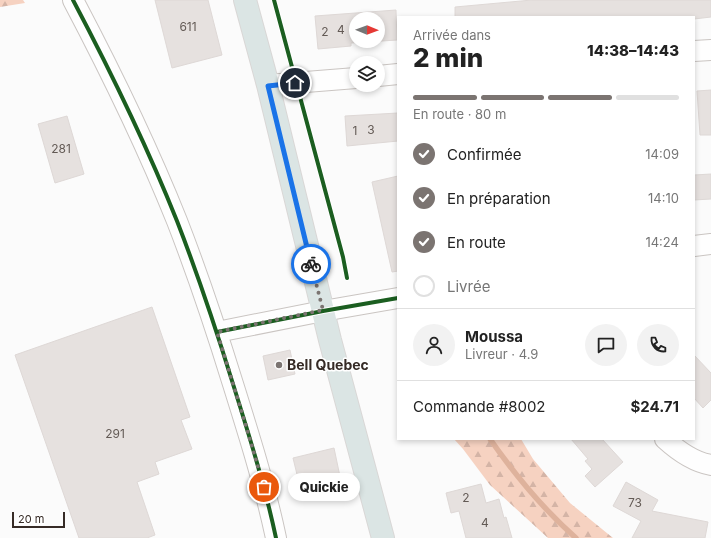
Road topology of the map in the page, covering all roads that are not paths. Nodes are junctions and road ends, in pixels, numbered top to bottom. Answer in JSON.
{"nodes":[{"id":1,"x":73,"y":0,"type":"edge"},
{"id":2,"x":245,"y":0,"type":"edge"},
{"id":3,"x":711,"y":50,"type":"edge"},
{"id":4,"x":695,"y":51,"type":"edge"},
{"id":5,"x":397,"y":74,"type":"edge"},
{"id":6,"x":385,"y":75,"type":"edge"},
{"id":7,"x":349,"y":79,"type":"edge"},
{"id":8,"x":268,"y":86,"type":"junction"},
{"id":9,"x":711,"y":244,"type":"edge"},
{"id":10,"x":695,"y":246,"type":"edge"},
{"id":11,"x":397,"y":298,"type":"edge"},
{"id":12,"x":323,"y":310,"type":"junction"},
{"id":13,"x":217,"y":332,"type":"junction"},
{"id":14,"x":666,"y":440,"type":"edge"},
{"id":15,"x":711,"y":465,"type":"edge"},
{"id":16,"x":276,"y":538,"type":"edge"},
{"id":17,"x":383,"y":538,"type":"edge"}],
"edges":[{"from":1,"to":13,"type":"street"},
{"from":2,"to":8,"type":"main road"},
{"from":3,"to":4,"type":"street"},
{"from":5,"to":6,"type":"street"},
{"from":7,"to":8,"type":"street"},
{"from":8,"to":12,"type":"main road"},
{"from":9,"to":10,"type":"street"},
{"from":11,"to":12,"type":"street"},
{"from":12,"to":13,"type":"street"},
{"from":12,"to":17,"type":"main road"},
{"from":13,"to":16,"type":"street"},
{"from":14,"to":15,"type":"street"}]}
